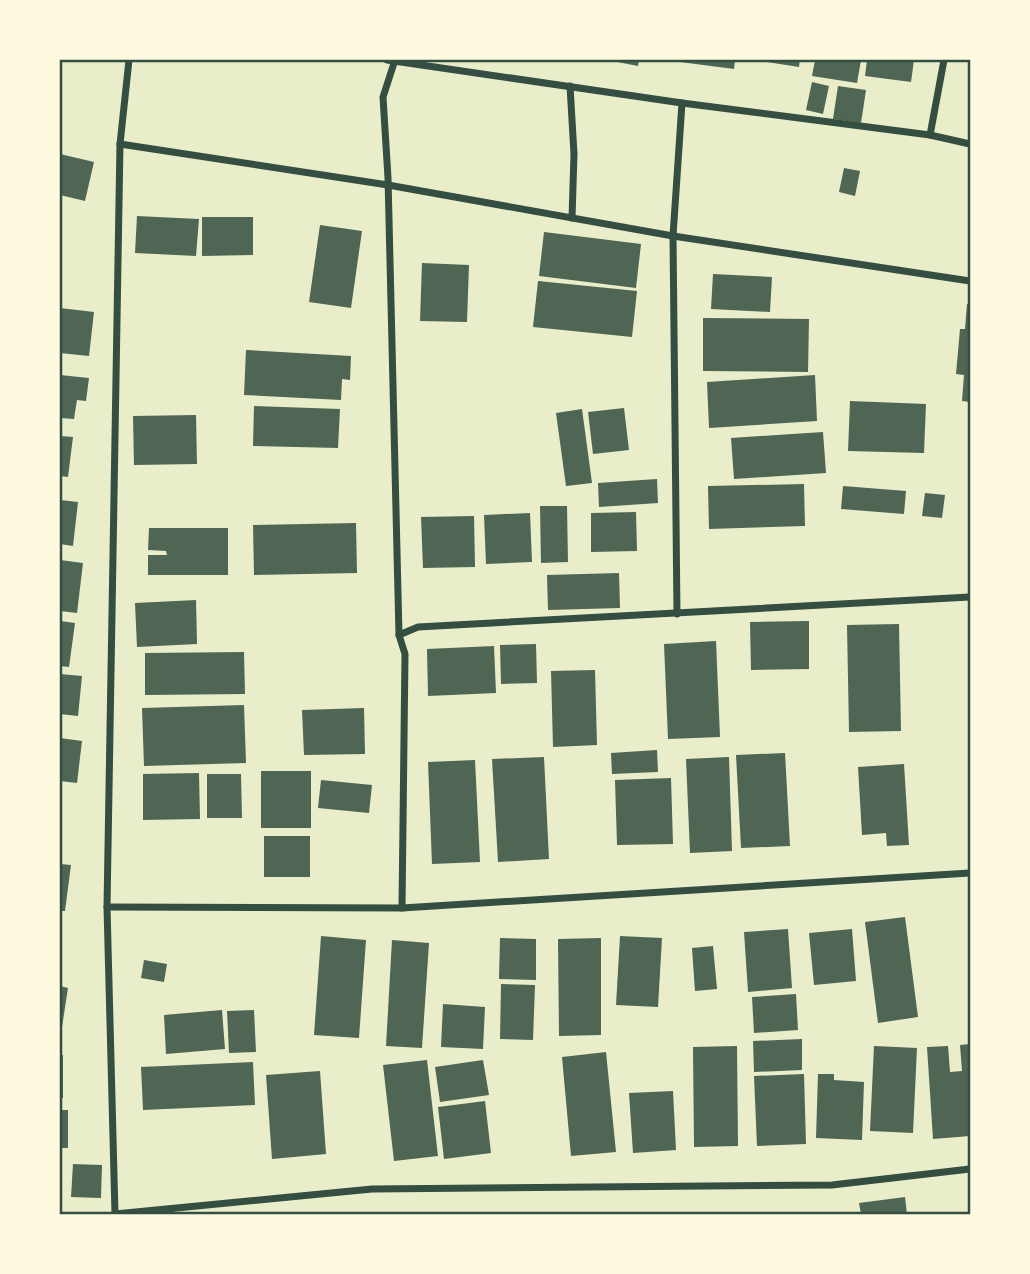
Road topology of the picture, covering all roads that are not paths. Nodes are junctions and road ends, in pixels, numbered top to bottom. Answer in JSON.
{"nodes":[{"id":1,"x":129,"y":60,"type":"edge"},
{"id":2,"x":392,"y":60,"type":"edge"},
{"id":3,"x":944,"y":60,"type":"edge"},
{"id":4,"x":570,"y":86,"type":"junction"},
{"id":5,"x":682,"y":103,"type":"junction"},
{"id":6,"x":930,"y":135,"type":"junction"},
{"id":7,"x":120,"y":144,"type":"junction"},
{"id":8,"x":971,"y":144,"type":"edge"},
{"id":9,"x":388,"y":184,"type":"junction"},
{"id":10,"x":572,"y":218,"type":"junction"},
{"id":11,"x":673,"y":236,"type":"junction"},
{"id":12,"x":971,"y":281,"type":"edge"},
{"id":13,"x":971,"y":597,"type":"edge"},
{"id":14,"x":677,"y":614,"type":"junction"},
{"id":15,"x":399,"y":635,"type":"junction"},
{"id":16,"x":971,"y":873,"type":"edge"},
{"id":17,"x":107,"y":907,"type":"junction"},
{"id":18,"x":402,"y":908,"type":"junction"},
{"id":19,"x":971,"y":1169,"type":"edge"},
{"id":20,"x":115,"y":1214,"type":"edge"}],
"edges":[{"from":1,"to":7,"type":"street"},
{"from":2,"to":4,"type":"street"},
{"from":2,"to":9,"type":"street"},
{"from":3,"to":6,"type":"street"},
{"from":4,"to":5,"type":"street"},
{"from":4,"to":10,"type":"street"},
{"from":5,"to":6,"type":"street"},
{"from":5,"to":11,"type":"street"},
{"from":6,"to":8,"type":"street"},
{"from":7,"to":9,"type":"street"},
{"from":7,"to":17,"type":"street"},
{"from":9,"to":10,"type":"street"},
{"from":9,"to":15,"type":"street"},
{"from":10,"to":11,"type":"street"},
{"from":11,"to":12,"type":"street"},
{"from":11,"to":14,"type":"street"},
{"from":13,"to":14,"type":"street"},
{"from":14,"to":15,"type":"street"},
{"from":15,"to":18,"type":"street"},
{"from":16,"to":18,"type":"street"},
{"from":17,"to":18,"type":"street"},
{"from":17,"to":20,"type":"street"},
{"from":19,"to":20,"type":"street"}]}
